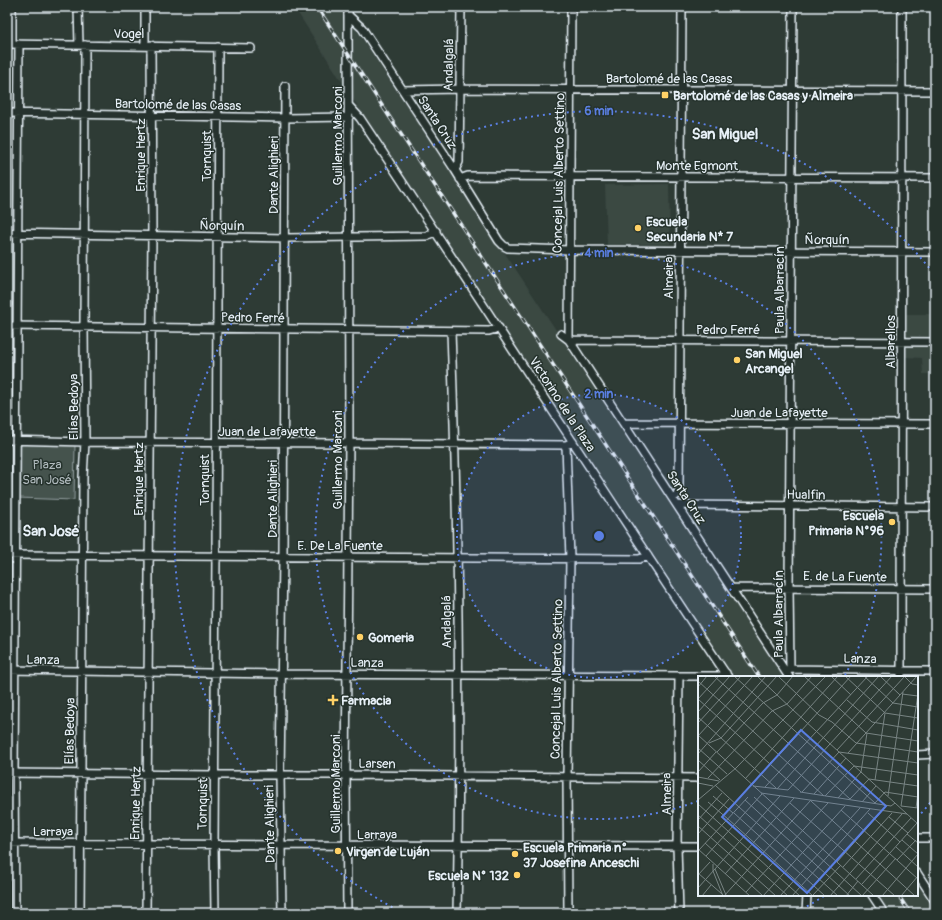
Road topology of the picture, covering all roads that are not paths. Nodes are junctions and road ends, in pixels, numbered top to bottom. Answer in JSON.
{"nodes":[{"id":1,"x":12,"y":7,"type":"edge"},
{"id":2,"x":78,"y":7,"type":"edge"},
{"id":3,"x":145,"y":7,"type":"edge"},
{"id":4,"x":348,"y":7,"type":"edge"},
{"id":5,"x":461,"y":7,"type":"edge"},
{"id":6,"x":572,"y":7,"type":"edge"},
{"id":7,"x":682,"y":7,"type":"edge"},
{"id":8,"x":793,"y":7,"type":"edge"},
{"id":9,"x":902,"y":7,"type":"edge"},
{"id":10,"x":348,"y":15,"type":"junction"},
{"id":11,"x":13,"y":44,"type":"edge"},
{"id":12,"x":82,"y":45,"type":"junction"},
{"id":13,"x":148,"y":45,"type":"junction"},
{"id":14,"x":218,"y":47,"type":"junction"},
{"id":15,"x":251,"y":48,"type":"dead end"},
{"id":16,"x":285,"y":86,"type":"dead end"},
{"id":17,"x":460,"y":89,"type":"junction"},
{"id":18,"x":403,"y":90,"type":"junction"},
{"id":19,"x":571,"y":90,"type":"junction"},
{"id":20,"x":681,"y":90,"type":"junction"},
{"id":21,"x":792,"y":91,"type":"junction"},
{"id":22,"x":902,"y":91,"type":"junction"},
{"id":23,"x":935,"y":92,"type":"edge"},
{"id":24,"x":348,"y":106,"type":"junction"},
{"id":25,"x":7,"y":114,"type":"edge"},
{"id":26,"x":18,"y":114,"type":"junction"},
{"id":27,"x":84,"y":114,"type":"junction"},
{"id":28,"x":152,"y":116,"type":"junction"},
{"id":29,"x":218,"y":117,"type":"junction"},
{"id":30,"x":349,"y":117,"type":"junction"},
{"id":31,"x":285,"y":118,"type":"junction"},
{"id":32,"x":455,"y":170,"type":"junction"},
{"id":33,"x":570,"y":177,"type":"junction"},
{"id":34,"x":681,"y":177,"type":"junction"},
{"id":35,"x":791,"y":177,"type":"junction"},
{"id":36,"x":901,"y":178,"type":"junction"},
{"id":37,"x":935,"y":178,"type":"edge"},
{"id":38,"x":460,"y":179,"type":"junction"},
{"id":39,"x":436,"y":231,"type":"junction"},
{"id":40,"x":7,"y":233,"type":"edge"},
{"id":41,"x":18,"y":233,"type":"junction"},
{"id":42,"x":85,"y":235,"type":"junction"},
{"id":43,"x":152,"y":236,"type":"junction"},
{"id":44,"x":218,"y":237,"type":"junction"},
{"id":45,"x":349,"y":237,"type":"junction"},
{"id":46,"x":286,"y":238,"type":"junction"},
{"id":47,"x":504,"y":246,"type":"joint"},
{"id":48,"x":569,"y":250,"type":"junction"},
{"id":49,"x":680,"y":250,"type":"junction"},
{"id":50,"x":791,"y":251,"type":"junction"},
{"id":51,"x":902,"y":252,"type":"junction"},
{"id":52,"x":935,"y":252,"type":"edge"},
{"id":53,"x":7,"y":326,"type":"edge"},
{"id":54,"x":17,"y":326,"type":"junction"},
{"id":55,"x":84,"y":327,"type":"junction"},
{"id":56,"x":150,"y":328,"type":"junction"},
{"id":57,"x":499,"y":328,"type":"junction"},
{"id":58,"x":218,"y":329,"type":"junction"},
{"id":59,"x":285,"y":329,"type":"junction"},
{"id":60,"x":348,"y":330,"type":"junction"},
{"id":61,"x":451,"y":331,"type":"junction"},
{"id":62,"x":560,"y":334,"type":"dead end"},
{"id":63,"x":570,"y":340,"type":"junction"},
{"id":64,"x":680,"y":341,"type":"junction"},
{"id":65,"x":791,"y":342,"type":"junction"},
{"id":66,"x":902,"y":342,"type":"junction"},
{"id":67,"x":935,"y":342,"type":"edge"},
{"id":68,"x":624,"y":423,"type":"junction"},
{"id":69,"x":680,"y":423,"type":"junction"},
{"id":70,"x":791,"y":424,"type":"junction"},
{"id":71,"x":901,"y":424,"type":"junction"},
{"id":72,"x":935,"y":424,"type":"edge"},
{"id":73,"x":7,"y":440,"type":"edge"},
{"id":74,"x":16,"y":441,"type":"junction"},
{"id":75,"x":85,"y":442,"type":"junction"},
{"id":76,"x":150,"y":442,"type":"junction"},
{"id":77,"x":216,"y":442,"type":"junction"},
{"id":78,"x":574,"y":442,"type":"junction"},
{"id":79,"x":284,"y":443,"type":"junction"},
{"id":80,"x":349,"y":443,"type":"junction"},
{"id":81,"x":455,"y":444,"type":"junction"},
{"id":82,"x":566,"y":446,"type":"junction"},
{"id":83,"x":673,"y":498,"type":"junction"},
{"id":84,"x":677,"y":505,"type":"junction"},
{"id":85,"x":790,"y":506,"type":"junction"},
{"id":86,"x":901,"y":507,"type":"junction"},
{"id":87,"x":935,"y":507,"type":"edge"},
{"id":88,"x":7,"y":555,"type":"edge"},
{"id":89,"x":15,"y":555,"type":"junction"},
{"id":90,"x":82,"y":555,"type":"junction"},
{"id":91,"x":150,"y":555,"type":"junction"},
{"id":92,"x":216,"y":556,"type":"junction"},
{"id":93,"x":648,"y":556,"type":"junction"},
{"id":94,"x":283,"y":557,"type":"junction"},
{"id":95,"x":458,"y":557,"type":"junction"},
{"id":96,"x":349,"y":558,"type":"junction"},
{"id":97,"x":570,"y":558,"type":"junction"},
{"id":98,"x":732,"y":588,"type":"junction"},
{"id":99,"x":789,"y":588,"type":"junction"},
{"id":100,"x":901,"y":589,"type":"junction"},
{"id":101,"x":935,"y":589,"type":"edge"},
{"id":102,"x":11,"y":670,"type":"edge"},
{"id":103,"x":82,"y":671,"type":"junction"},
{"id":104,"x":935,"y":671,"type":"edge"},
{"id":105,"x":147,"y":672,"type":"junction"},
{"id":106,"x":216,"y":673,"type":"junction"},
{"id":107,"x":348,"y":673,"type":"junction"},
{"id":108,"x":789,"y":673,"type":"edge"},
{"id":109,"x":282,"y":674,"type":"junction"},
{"id":110,"x":901,"y":674,"type":"edge"},
{"id":111,"x":459,"y":675,"type":"junction"},
{"id":112,"x":569,"y":675,"type":"junction"},
{"id":113,"x":727,"y":675,"type":"edge"},
{"id":114,"x":679,"y":676,"type":"junction"},
{"id":115,"x":918,"y":754,"type":"edge"},
{"id":116,"x":935,"y":754,"type":"edge"},
{"id":117,"x":10,"y":773,"type":"edge"},
{"id":118,"x":80,"y":773,"type":"junction"},
{"id":119,"x":147,"y":774,"type":"junction"},
{"id":120,"x":215,"y":775,"type":"junction"},
{"id":121,"x":280,"y":775,"type":"junction"},
{"id":122,"x":346,"y":775,"type":"junction"},
{"id":123,"x":458,"y":776,"type":"junction"},
{"id":124,"x":567,"y":777,"type":"junction"},
{"id":125,"x":678,"y":777,"type":"junction"},
{"id":126,"x":698,"y":778,"type":"edge"},
{"id":127,"x":918,"y":838,"type":"edge"},
{"id":128,"x":935,"y":838,"type":"edge"},
{"id":129,"x":11,"y":843,"type":"edge"},
{"id":130,"x":80,"y":843,"type":"junction"},
{"id":131,"x":146,"y":844,"type":"junction"},
{"id":132,"x":214,"y":844,"type":"junction"},
{"id":133,"x":281,"y":845,"type":"junction"},
{"id":134,"x":347,"y":845,"type":"junction"},
{"id":135,"x":458,"y":846,"type":"junction"},
{"id":136,"x":568,"y":846,"type":"junction"},
{"id":137,"x":677,"y":846,"type":"junction"},
{"id":138,"x":698,"y":846,"type":"edge"},
{"id":139,"x":918,"y":874,"type":"edge"},
{"id":140,"x":807,"y":896,"type":"edge"},
{"id":141,"x":873,"y":896,"type":"edge"},
{"id":142,"x":935,"y":900,"type":"edge"},
{"id":143,"x":15,"y":913,"type":"edge"},
{"id":144,"x":80,"y":913,"type":"edge"},
{"id":145,"x":146,"y":913,"type":"edge"},
{"id":146,"x":215,"y":913,"type":"edge"},
{"id":147,"x":282,"y":913,"type":"edge"},
{"id":148,"x":347,"y":913,"type":"edge"},
{"id":149,"x":457,"y":913,"type":"edge"},
{"id":150,"x":568,"y":913,"type":"edge"},
{"id":151,"x":679,"y":913,"type":"edge"},
{"id":152,"x":806,"y":913,"type":"edge"},
{"id":153,"x":884,"y":913,"type":"edge"}],
"edges":[{"from":1,"to":11,"type":"street"},
{"from":2,"to":12,"type":"street","name":"Elías Bedoya"},
{"from":3,"to":13,"type":"street","name":"Enrique Hertz"},
{"from":4,"to":10,"type":"street","name":"Guillermo Marconi"},
{"from":5,"to":17,"type":"street","name":"Andalgalá"},
{"from":6,"to":19,"type":"street","name":"Concejal Luis Alberto Settino"},
{"from":7,"to":20,"type":"street","name":"Almeira"},
{"from":8,"to":21,"type":"street","name":"Paula Albarracín"},
{"from":9,"to":22,"type":"street","name":"Albarellos"},
{"from":10,"to":18,"type":"street","name":"Santa Cruz"},
{"from":10,"to":24,"type":"street","name":"Guillermo Marconi"},
{"from":11,"to":12,"type":"street","name":"Vogel"},
{"from":11,"to":26,"type":"street"},
{"from":12,"to":13,"type":"street","name":"Vogel"},
{"from":12,"to":27,"type":"street","name":"Elías Bedoya"},
{"from":13,"to":14,"type":"street","name":"Vogel"},
{"from":13,"to":28,"type":"street","name":"Enrique Hertz"},
{"from":14,"to":15,"type":"street","name":"Vogel"},
{"from":14,"to":29,"type":"street","name":"Tornquist"},
{"from":16,"to":31,"type":"street","name":"Dante Alighieri"},
{"from":17,"to":18,"type":"street","name":"Bartolomé de las Casas"},
{"from":17,"to":19,"type":"street","name":"Bartolomé de las Casas"},
{"from":17,"to":32,"type":"street","name":"Andalgalá"},
{"from":18,"to":32,"type":"street","name":"Santa Cruz"},
{"from":19,"to":20,"type":"street","name":"Bartolomé de las Casas"},
{"from":19,"to":33,"type":"street","name":"Concejal Luis Alberto Settino"},
{"from":20,"to":21,"type":"street","name":"Bartolomé de las Casas"},
{"from":20,"to":34,"type":"street","name":"Almeira"},
{"from":21,"to":22,"type":"street","name":"Bartolomé de las Casas"},
{"from":21,"to":35,"type":"street","name":"Paula Albarracín"},
{"from":22,"to":23,"type":"street","name":"Bartolomé de las Casas"},
{"from":22,"to":36,"type":"street","name":"Albarellos"},
{"from":24,"to":30,"type":"street","name":"Guillermo Marconi"},
{"from":24,"to":39,"type":"street","name":"Victorino de la Plaza"},
{"from":25,"to":26,"type":"street","name":"Bartolomé de las Casas"},
{"from":26,"to":27,"type":"street","name":"Bartolomé de las Casas"},
{"from":26,"to":41,"type":"street"},
{"from":27,"to":28,"type":"street","name":"Bartolomé de las Casas"},
{"from":27,"to":42,"type":"street","name":"Elías Bedoya"},
{"from":28,"to":29,"type":"street","name":"Bartolomé de las Casas"},
{"from":28,"to":43,"type":"street","name":"Enrique Hertz"},
{"from":29,"to":31,"type":"street","name":"Bartolomé de las Casas"},
{"from":29,"to":44,"type":"street","name":"Tornquist"},
{"from":30,"to":31,"type":"street","name":"Bartolomé de las Casas"},
{"from":30,"to":45,"type":"street","name":"Guillermo Marconi"},
{"from":31,"to":46,"type":"street","name":"Dante Alighieri"},
{"from":32,"to":38,"type":"street","name":"Santa Cruz"},
{"from":33,"to":34,"type":"street","name":"Monte Egmont"},
{"from":33,"to":38,"type":"street","name":"Monte Egmont"},
{"from":33,"to":48,"type":"street","name":"Concejal Luis Alberto Settino"},
{"from":34,"to":35,"type":"street","name":"Monte Egmont"},
{"from":34,"to":49,"type":"street","name":"Almeira"},
{"from":35,"to":36,"type":"street","name":"Monte Egmont"},
{"from":35,"to":50,"type":"street","name":"Paula Albarracín"},
{"from":36,"to":37,"type":"street","name":"Monte Egmont"},
{"from":36,"to":51,"type":"street","name":"Albarellos"},
{"from":38,"to":47,"type":"street","name":"Santa Cruz"},
{"from":39,"to":45,"type":"street","name":"Ñorquín"},
{"from":39,"to":57,"type":"street","name":"Victorino de la Plaza"},
{"from":40,"to":41,"type":"street","name":"Ñorquín"},
{"from":41,"to":42,"type":"street","name":"Ñorquín"},
{"from":41,"to":54,"type":"street"},
{"from":42,"to":43,"type":"street","name":"Ñorquín"},
{"from":42,"to":55,"type":"street","name":"Elías Bedoya"},
{"from":43,"to":44,"type":"street","name":"Ñorquín"},
{"from":43,"to":56,"type":"street","name":"Enrique Hertz"},
{"from":44,"to":46,"type":"street","name":"Ñorquín"},
{"from":44,"to":58,"type":"street","name":"Tornquist"},
{"from":45,"to":46,"type":"street","name":"Ñorquín"},
{"from":45,"to":60,"type":"street","name":"Guillermo Marconi"},
{"from":46,"to":59,"type":"street","name":"Dante Alighieri"},
{"from":47,"to":48,"type":"street","name":"Ñorquín"},
{"from":48,"to":49,"type":"street","name":"Ñorquín"},
{"from":48,"to":63,"type":"street","name":"Concejal Luis Alberto Settino"},
{"from":49,"to":50,"type":"street","name":"Ñorquín"},
{"from":49,"to":64,"type":"street","name":"Almeira"},
{"from":50,"to":51,"type":"street","name":"Ñorquín"},
{"from":50,"to":65,"type":"street","name":"Paula Albarracín"},
{"from":51,"to":52,"type":"street","name":"Ñorquín"},
{"from":51,"to":66,"type":"street","name":"Albarellos"},
{"from":53,"to":54,"type":"street","name":"Pedro Ferré"},
{"from":54,"to":55,"type":"street","name":"Pedro Ferré"},
{"from":54,"to":74,"type":"street"},
{"from":55,"to":56,"type":"street","name":"Pedro Ferré"},
{"from":55,"to":75,"type":"street","name":"Elías Bedoya"},
{"from":56,"to":58,"type":"street","name":"Pedro Ferré"},
{"from":56,"to":76,"type":"street","name":"Enrique Hertz"},
{"from":57,"to":61,"type":"street","name":"Pedro Ferré"},
{"from":57,"to":78,"type":"street","name":"Victorino de la Plaza"},
{"from":58,"to":59,"type":"street","name":"Pedro Ferré"},
{"from":58,"to":77,"type":"street","name":"Tornquist"},
{"from":59,"to":60,"type":"street","name":"Pedro Ferré"},
{"from":59,"to":79,"type":"street","name":"Dante Alighieri"},
{"from":60,"to":61,"type":"street","name":"Pedro Ferré"},
{"from":60,"to":80,"type":"street","name":"Guillermo Marconi"},
{"from":61,"to":81,"type":"street","name":"Andalgalá"},
{"from":62,"to":63,"type":"street","name":"Santa Cruz"},
{"from":63,"to":64,"type":"street","name":"Pedro Ferré"},
{"from":63,"to":68,"type":"street","name":"Santa Cruz"},
{"from":64,"to":65,"type":"street","name":"Pedro Ferré"},
{"from":64,"to":69,"type":"street","name":"Almeira"},
{"from":65,"to":66,"type":"street","name":"Pedro Ferré"},
{"from":65,"to":70,"type":"street","name":"Paula Albarracín"},
{"from":66,"to":67,"type":"street","name":"Pedro Ferré"},
{"from":66,"to":71,"type":"street","name":"Albarellos"},
{"from":68,"to":69,"type":"street","name":"Juan de Lafayette"},
{"from":68,"to":83,"type":"street","name":"Santa Cruz"},
{"from":69,"to":70,"type":"street","name":"Juan de Lafayette"},
{"from":69,"to":83,"type":"street","name":"Almeira"},
{"from":70,"to":71,"type":"street","name":"Juan de Lafayette"},
{"from":70,"to":85,"type":"street","name":"Paula Albarracín"},
{"from":71,"to":72,"type":"street","name":"Juan de Lafayette"},
{"from":71,"to":86,"type":"street","name":"Albarellos"},
{"from":73,"to":74,"type":"street","name":"Juan de Lafayette"},
{"from":74,"to":75,"type":"street","name":"Juan de Lafayette"},
{"from":74,"to":89,"type":"street"},
{"from":75,"to":76,"type":"street","name":"Juan de Lafayette"},
{"from":75,"to":90,"type":"street","name":"Elías Bedoya"},
{"from":76,"to":77,"type":"street","name":"Juan de Lafayette"},
{"from":76,"to":91,"type":"street","name":"Enrique Hertz"},
{"from":77,"to":79,"type":"street","name":"Juan de Lafayette"},
{"from":77,"to":92,"type":"street","name":"Tornquist"},
{"from":78,"to":82,"type":"street","name":"Juan de Lafayette"},
{"from":78,"to":93,"type":"street","name":"Victorino de la Plaza"},
{"from":79,"to":80,"type":"street","name":"Juan de Lafayette"},
{"from":79,"to":94,"type":"street","name":"Dante Alighieri"},
{"from":80,"to":81,"type":"street","name":"Juan de Lafayette"},
{"from":80,"to":96,"type":"street","name":"Guillermo Marconi"},
{"from":81,"to":82,"type":"street","name":"Juan de Lafayette"},
{"from":81,"to":95,"type":"street","name":"Andalgalá"},
{"from":82,"to":97,"type":"street","name":"Concejal Luis Alberto Settino"},
{"from":83,"to":84,"type":"street","name":"Santa Cruz"},
{"from":84,"to":85,"type":"street","name":"Hualfin"},
{"from":84,"to":98,"type":"street","name":"Santa Cruz"},
{"from":85,"to":86,"type":"street","name":"Hualfin"},
{"from":85,"to":99,"type":"street","name":"Paula Albarracín"},
{"from":86,"to":87,"type":"street","name":"Hualfin"},
{"from":86,"to":100,"type":"street","name":"Albarellos"},
{"from":88,"to":89,"type":"street","name":"E. De La Fuente"},
{"from":89,"to":90,"type":"street","name":"E. De La Fuente"},
{"from":89,"to":102,"type":"street"},
{"from":90,"to":91,"type":"street","name":"E. De La Fuente"},
{"from":90,"to":103,"type":"street","name":"Elías Bedoya"},
{"from":91,"to":92,"type":"street","name":"E. De La Fuente"},
{"from":91,"to":105,"type":"street","name":"Enrique Hertz"},
{"from":92,"to":94,"type":"street","name":"E. De La Fuente"},
{"from":92,"to":106,"type":"street","name":"Tornquist"},
{"from":93,"to":97,"type":"street","name":"E. De La Fuente"},
{"from":93,"to":113,"type":"street","name":"Victorino de la Plaza"},
{"from":94,"to":96,"type":"street","name":"E. De La Fuente"},
{"from":94,"to":109,"type":"street","name":"Dante Alighieri"},
{"from":95,"to":96,"type":"street","name":"E. De La Fuente"},
{"from":95,"to":97,"type":"street","name":"E. De La Fuente"},
{"from":95,"to":111,"type":"street","name":"Andalgalá"},
{"from":96,"to":107,"type":"street","name":"Guillermo Marconi"},
{"from":97,"to":112,"type":"street","name":"Concejal Luis Alberto Settino"},
{"from":98,"to":99,"type":"street","name":"E. de La Fuente"},
{"from":98,"to":108,"type":"street","name":"Santa Cruz"},
{"from":99,"to":100,"type":"street","name":"E. de La Fuente"},
{"from":99,"to":108,"type":"street","name":"Paula Albarracín"},
{"from":100,"to":101,"type":"street","name":"E. de La Fuente"},
{"from":100,"to":110,"type":"street","name":"Albarellos"},
{"from":102,"to":103,"type":"street","name":"Lanza"},
{"from":102,"to":117,"type":"street"},
{"from":103,"to":105,"type":"street","name":"Lanza"},
{"from":103,"to":118,"type":"street","name":"Elías Bedoya"},
{"from":104,"to":110,"type":"street","name":"Lanza"},
{"from":105,"to":106,"type":"street","name":"Lanza"},
{"from":105,"to":119,"type":"street","name":"Enrique Hertz"},
{"from":106,"to":109,"type":"street","name":"Lanza"},
{"from":106,"to":120,"type":"street","name":"Tornquist"},
{"from":107,"to":109,"type":"street","name":"Lanza"},
{"from":107,"to":111,"type":"street","name":"Lanza"},
{"from":107,"to":122,"type":"street","name":"Guillermo Marconi"},
{"from":108,"to":110,"type":"street","name":"Lanza"},
{"from":109,"to":121,"type":"street","name":"Dante Alighieri"},
{"from":111,"to":112,"type":"street","name":"Lanza"},
{"from":111,"to":123,"type":"street","name":"Andalgalá"},
{"from":112,"to":114,"type":"street","name":"Lanza"},
{"from":112,"to":124,"type":"street","name":"Concejal Luis Alberto Settino"},
{"from":113,"to":114,"type":"street","name":"Lanza"},
{"from":114,"to":125,"type":"street","name":"Almeira"},
{"from":115,"to":116,"type":"street"},
{"from":117,"to":118,"type":"street","name":"Larsen"},
{"from":117,"to":129,"type":"street"},
{"from":118,"to":119,"type":"street","name":"Larsen"},
{"from":118,"to":130,"type":"street","name":"Elías Bedoya"},
{"from":119,"to":120,"type":"street","name":"Larsen"},
{"from":119,"to":131,"type":"street","name":"Enrique Hertz"},
{"from":120,"to":121,"type":"street","name":"Larsen"},
{"from":120,"to":132,"type":"street","name":"Tornquist"},
{"from":121,"to":122,"type":"street","name":"Larsen"},
{"from":121,"to":133,"type":"street","name":"Dante Alighieri"},
{"from":122,"to":123,"type":"street","name":"Larsen"},
{"from":122,"to":134,"type":"street","name":"Guillermo Marconi"},
{"from":123,"to":124,"type":"street","name":"Larsen"},
{"from":123,"to":135,"type":"street","name":"Andalgalá"},
{"from":124,"to":125,"type":"street","name":"Larsen"},
{"from":124,"to":136,"type":"street","name":"Concejal Luis Alberto Settino"},
{"from":125,"to":126,"type":"street","name":"Larsen"},
{"from":125,"to":137,"type":"street","name":"Almeira"},
{"from":127,"to":128,"type":"street"},
{"from":129,"to":130,"type":"street","name":"Larraya"},
{"from":129,"to":143,"type":"street"},
{"from":130,"to":131,"type":"street","name":"Larraya"},
{"from":130,"to":144,"type":"street","name":"Elías Bedoya"},
{"from":131,"to":132,"type":"street","name":"Larraya"},
{"from":131,"to":145,"type":"street","name":"Enrique Hertz"},
{"from":132,"to":133,"type":"street","name":"Larraya"},
{"from":132,"to":146,"type":"street","name":"Tornquist"},
{"from":133,"to":134,"type":"street","name":"Larraya"},
{"from":133,"to":147,"type":"street","name":"Dante Alighieri"},
{"from":134,"to":135,"type":"street","name":"Larraya"},
{"from":134,"to":148,"type":"street","name":"Guillermo Marconi"},
{"from":135,"to":136,"type":"street","name":"Larraya"},
{"from":135,"to":149,"type":"street","name":"Andalgalá"},
{"from":136,"to":137,"type":"street","name":"Larraya"},
{"from":136,"to":150,"type":"street","name":"Concejal Luis Alberto Settino"},
{"from":137,"to":138,"type":"street","name":"Larraya"},
{"from":137,"to":151,"type":"street","name":"Almeira"},
{"from":139,"to":142,"type":"street"},
{"from":140,"to":152,"type":"street"},
{"from":141,"to":153,"type":"street"}]}
